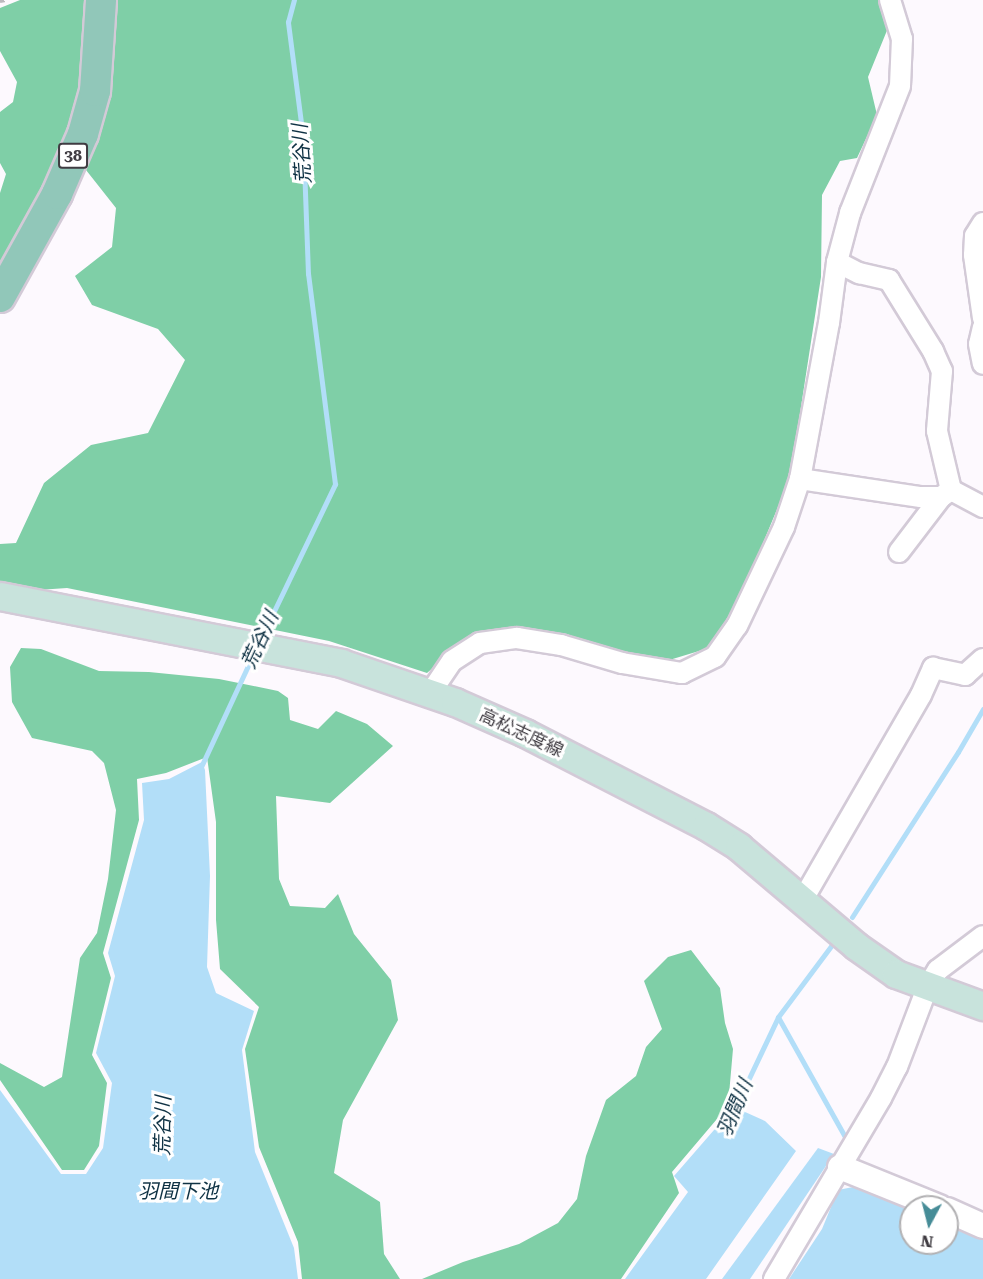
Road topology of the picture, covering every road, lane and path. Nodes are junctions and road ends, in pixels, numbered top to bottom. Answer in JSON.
{"nodes":[{"id":1,"x":6,"y":0,"type":"edge"},
{"id":2,"x":101,"y":0,"type":"edge"},
{"id":3,"x":890,"y":0,"type":"edge"},
{"id":4,"x":0,"y":1,"type":"edge"},
{"id":5,"x":983,"y":223,"type":"edge"},
{"id":6,"x":837,"y":262,"type":"junction"},
{"id":7,"x":0,"y":297,"type":"edge"},
{"id":8,"x":983,"y":318,"type":"edge"},
{"id":9,"x":983,"y":327,"type":"edge"},
{"id":10,"x":983,"y":364,"type":"edge"},
{"id":11,"x":800,"y":479,"type":"junction"},
{"id":12,"x":946,"y":493,"type":"junction"},
{"id":13,"x":983,"y":507,"type":"edge"},
{"id":14,"x":899,"y":552,"type":"dead end"},
{"id":15,"x":0,"y":596,"type":"edge"},
{"id":16,"x":983,"y":659,"type":"edge"},
{"id":17,"x":431,"y":692,"type":"junction"},
{"id":18,"x":802,"y":901,"type":"junction"},
{"id":19,"x":983,"y":936,"type":"edge"},
{"id":20,"x":927,"y":988,"type":"junction"},
{"id":21,"x":983,"y":1006,"type":"edge"},
{"id":22,"x":840,"y":1167,"type":"junction"},
{"id":23,"x":909,"y":1195,"type":"edge"},
{"id":24,"x":959,"y":1215,"type":"edge"},
{"id":25,"x":983,"y":1226,"type":"edge"},
{"id":26,"x":774,"y":1279,"type":"edge"}],
"edges":[{"from":1,"to":4,"type":"path"},
{"from":2,"to":7,"type":"main road","number":"38"},
{"from":3,"to":6,"type":"street"},
{"from":5,"to":8,"type":"street"},
{"from":6,"to":11,"type":"street"},
{"from":6,"to":12,"type":"street"},
{"from":9,"to":10,"type":"street"},
{"from":11,"to":12,"type":"street"},
{"from":11,"to":17,"type":"street"},
{"from":12,"to":13,"type":"street"},
{"from":12,"to":14,"type":"street"},
{"from":15,"to":17,"type":"main road","name":"高松志度線"},
{"from":16,"to":18,"type":"street"},
{"from":17,"to":18,"type":"main road","name":"高松志度線"},
{"from":18,"to":20,"type":"main road","name":"高松志度線"},
{"from":19,"to":20,"type":"street"},
{"from":20,"to":21,"type":"main road","name":"高松志度線"},
{"from":20,"to":22,"type":"street"},
{"from":22,"to":23,"type":"street"},
{"from":22,"to":26,"type":"street"},
{"from":24,"to":25,"type":"street"}]}
